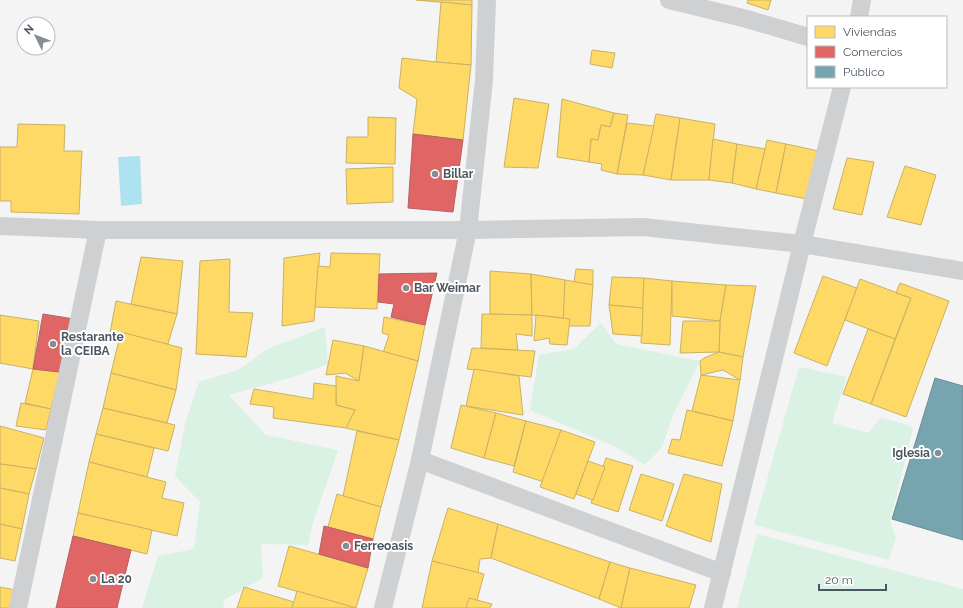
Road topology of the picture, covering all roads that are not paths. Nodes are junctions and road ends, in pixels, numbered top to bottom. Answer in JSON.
{"nodes":[{"id":1,"x":487,"y":0,"type":"edge"},
{"id":2,"x":669,"y":0,"type":"edge"},
{"id":3,"x":862,"y":0,"type":"edge"},
{"id":4,"x":859,"y":16,"type":"edge"},
{"id":5,"x":807,"y":37,"type":"edge"},
{"id":6,"x":842,"y":88,"type":"edge"},
{"id":7,"x":0,"y":226,"type":"edge"},
{"id":8,"x":98,"y":230,"type":"junction"},
{"id":9,"x":468,"y":230,"type":"junction"},
{"id":10,"x":802,"y":244,"type":"junction"},
{"id":11,"x":963,"y":271,"type":"edge"},
{"id":12,"x":420,"y":460,"type":"junction"},
{"id":13,"x":722,"y":573,"type":"junction"},
{"id":14,"x":18,"y":608,"type":"edge"},
{"id":15,"x":383,"y":608,"type":"edge"},
{"id":16,"x":714,"y":608,"type":"edge"}],
"edges":[{"from":1,"to":9,"type":"street"},
{"from":2,"to":5,"type":"street"},
{"from":3,"to":4,"type":"street"},
{"from":6,"to":10,"type":"street"},
{"from":7,"to":8,"type":"street"},
{"from":8,"to":9,"type":"street"},
{"from":8,"to":14,"type":"street"},
{"from":9,"to":10,"type":"street"},
{"from":9,"to":12,"type":"street"},
{"from":10,"to":11,"type":"street"},
{"from":10,"to":13,"type":"street"},
{"from":12,"to":13,"type":"street"},
{"from":12,"to":15,"type":"street"},
{"from":13,"to":16,"type":"street"}]}
